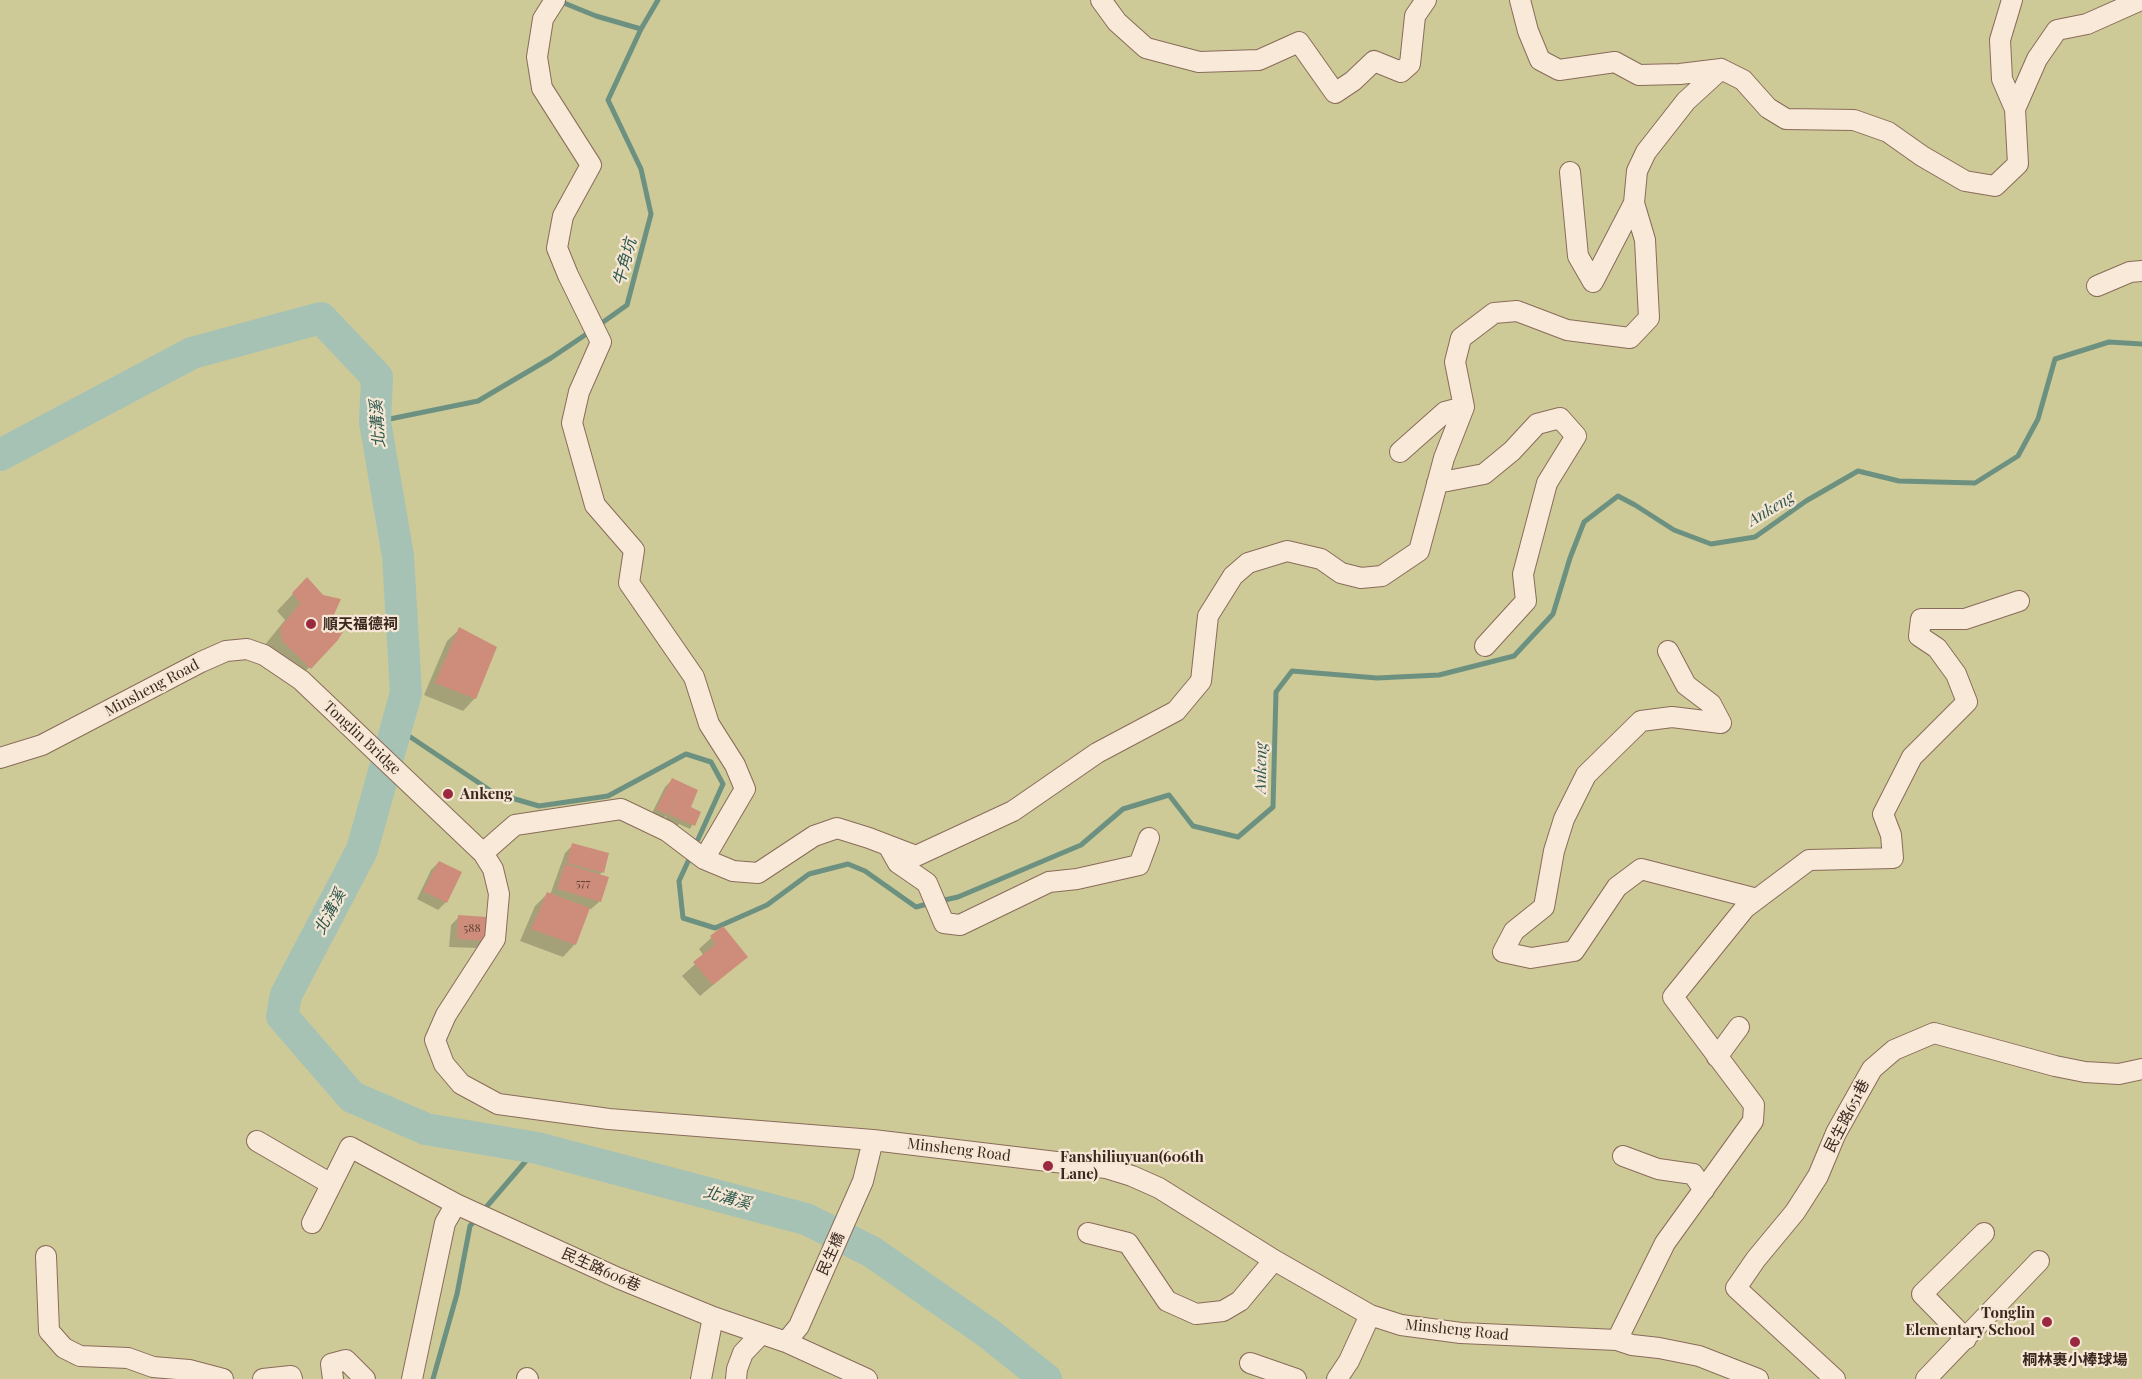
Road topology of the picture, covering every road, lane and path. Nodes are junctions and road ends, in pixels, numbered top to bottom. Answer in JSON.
{"nodes":[{"id":1,"x":1101,"y":0,"type":"edge"},
{"id":2,"x":1426,"y":0,"type":"edge"},
{"id":3,"x":1520,"y":0,"type":"edge"},
{"id":4,"x":2012,"y":0,"type":"edge"},
{"id":5,"x":2141,"y":0,"type":"edge"},
{"id":6,"x":552,"y":5,"type":"edge"},
{"id":7,"x":1721,"y":69,"type":"junction"},
{"id":8,"x":2015,"y":109,"type":"junction"},
{"id":9,"x":1570,"y":172,"type":"dead end"},
{"id":10,"x":1634,"y":203,"type":"junction"},
{"id":11,"x":2142,"y":271,"type":"edge"},
{"id":12,"x":2097,"y":285,"type":"dead end"},
{"id":13,"x":1464,"y":407,"type":"junction"},
{"id":14,"x":1400,"y":452,"type":"dead end"},
{"id":15,"x":1437,"y":483,"type":"junction"},
{"id":16,"x":2019,"y":601,"type":"dead end"},
{"id":17,"x":1485,"y":646,"type":"dead end"},
{"id":18,"x":1668,"y":651,"type":"dead end"},
{"id":19,"x":302,"y":681,"type":"joint"},
{"id":20,"x":0,"y":758,"type":"edge"},
{"id":21,"x":423,"y":795,"type":"joint"},
{"id":22,"x":1149,"y":838,"type":"dead end"},
{"id":23,"x":889,"y":847,"type":"junction"},
{"id":24,"x":483,"y":853,"type":"junction"},
{"id":25,"x":704,"y":859,"type":"junction"},
{"id":26,"x":1756,"y":899,"type":"junction"},
{"id":27,"x":1739,"y":1027,"type":"dead end"},
{"id":28,"x":1717,"y":1057,"type":"junction"},
{"id":29,"x":2142,"y":1069,"type":"edge"},
{"id":30,"x":873,"y":1140,"type":"junction"},
{"id":31,"x":257,"y":1141,"type":"dead end"},
{"id":32,"x":1623,"y":1156,"type":"dead end"},
{"id":33,"x":331,"y":1184,"type":"junction"},
{"id":34,"x":1704,"y":1190,"type":"junction"},
{"id":35,"x":462,"y":1207,"type":"junction"},
{"id":36,"x":312,"y":1223,"type":"dead end"},
{"id":37,"x":1088,"y":1233,"type":"dead end"},
{"id":38,"x":1984,"y":1233,"type":"dead end"},
{"id":39,"x":46,"y":1256,"type":"dead end"},
{"id":40,"x":1274,"y":1260,"type":"junction"},
{"id":41,"x":2040,"y":1261,"type":"dead end"},
{"id":42,"x":1370,"y":1315,"type":"junction"},
{"id":43,"x":713,"y":1317,"type":"junction"},
{"id":44,"x":761,"y":1334,"type":"junction"},
{"id":45,"x":1966,"y":1339,"type":"junction"},
{"id":46,"x":1617,"y":1340,"type":"junction"},
{"id":47,"x":786,"y":1342,"type":"junction"},
{"id":48,"x":1250,"y":1363,"type":"dead end"},
{"id":49,"x":223,"y":1379,"type":"edge"},
{"id":50,"x":263,"y":1379,"type":"edge"},
{"id":51,"x":292,"y":1379,"type":"edge"},
{"id":52,"x":333,"y":1379,"type":"edge"},
{"id":53,"x":365,"y":1379,"type":"edge"},
{"id":54,"x":412,"y":1379,"type":"edge"},
{"id":55,"x":701,"y":1379,"type":"edge"},
{"id":56,"x":736,"y":1379,"type":"edge"},
{"id":57,"x":867,"y":1379,"type":"edge"},
{"id":58,"x":1296,"y":1379,"type":"edge"},
{"id":59,"x":1337,"y":1379,"type":"edge"},
{"id":60,"x":1758,"y":1379,"type":"edge"},
{"id":61,"x":1835,"y":1379,"type":"edge"},
{"id":62,"x":1926,"y":1379,"type":"edge"}],
"edges":[{"from":1,"to":2,"type":"street"},
{"from":3,"to":7,"type":"street"},
{"from":4,"to":8,"type":"street"},
{"from":5,"to":8,"type":"street"},
{"from":6,"to":25,"type":"street"},
{"from":7,"to":8,"type":"street"},
{"from":7,"to":10,"type":"street"},
{"from":9,"to":10,"type":"street"},
{"from":10,"to":13,"type":"street"},
{"from":11,"to":12,"type":"street"},
{"from":13,"to":14,"type":"street"},
{"from":13,"to":15,"type":"street"},
{"from":15,"to":17,"type":"street"},
{"from":15,"to":23,"type":"street"},
{"from":16,"to":26,"type":"street"},
{"from":18,"to":26,"type":"street"},
{"from":19,"to":20,"type":"street","name":"Minsheng Road"},
{"from":19,"to":21,"type":"street","name":"Tonglin Bridge"},
{"from":21,"to":24,"type":"street","name":"Minsheng Road"},
{"from":22,"to":23,"type":"street"},
{"from":23,"to":25,"type":"street"},
{"from":24,"to":25,"type":"street"},
{"from":24,"to":30,"type":"street","name":"Minsheng Road"},
{"from":26,"to":28,"type":"street"},
{"from":27,"to":28,"type":"street"},
{"from":28,"to":34,"type":"street"},
{"from":29,"to":61,"type":"street","name":"民生路651巷"},
{"from":30,"to":40,"type":"street","name":"Minsheng Road"},
{"from":30,"to":47,"type":"street","name":"民生橋"},
{"from":31,"to":33,"type":"street"},
{"from":32,"to":34,"type":"street"},
{"from":33,"to":35,"type":"street","name":"民生路606巷"},
{"from":33,"to":36,"type":"street"},
{"from":34,"to":46,"type":"street"},
{"from":35,"to":43,"type":"street","name":"民生路606巷"},
{"from":35,"to":54,"type":"street"},
{"from":37,"to":40,"type":"street"},
{"from":38,"to":45,"type":"street"},
{"from":39,"to":49,"type":"street"},
{"from":40,"to":42,"type":"street","name":"Minsheng Road"},
{"from":41,"to":45,"type":"street"},
{"from":42,"to":46,"type":"street","name":"Minsheng Road"},
{"from":42,"to":59,"type":"street"},
{"from":43,"to":44,"type":"street","name":"民生路606巷"},
{"from":43,"to":55,"type":"street"},
{"from":44,"to":47,"type":"street","name":"民生路606巷"},
{"from":44,"to":56,"type":"street"},
{"from":45,"to":62,"type":"street"},
{"from":46,"to":60,"type":"street","name":"Minsheng Road"},
{"from":47,"to":57,"type":"street","name":"民生路606巷"},
{"from":48,"to":58,"type":"street"},
{"from":50,"to":51,"type":"street"},
{"from":52,"to":53,"type":"street"}]}
